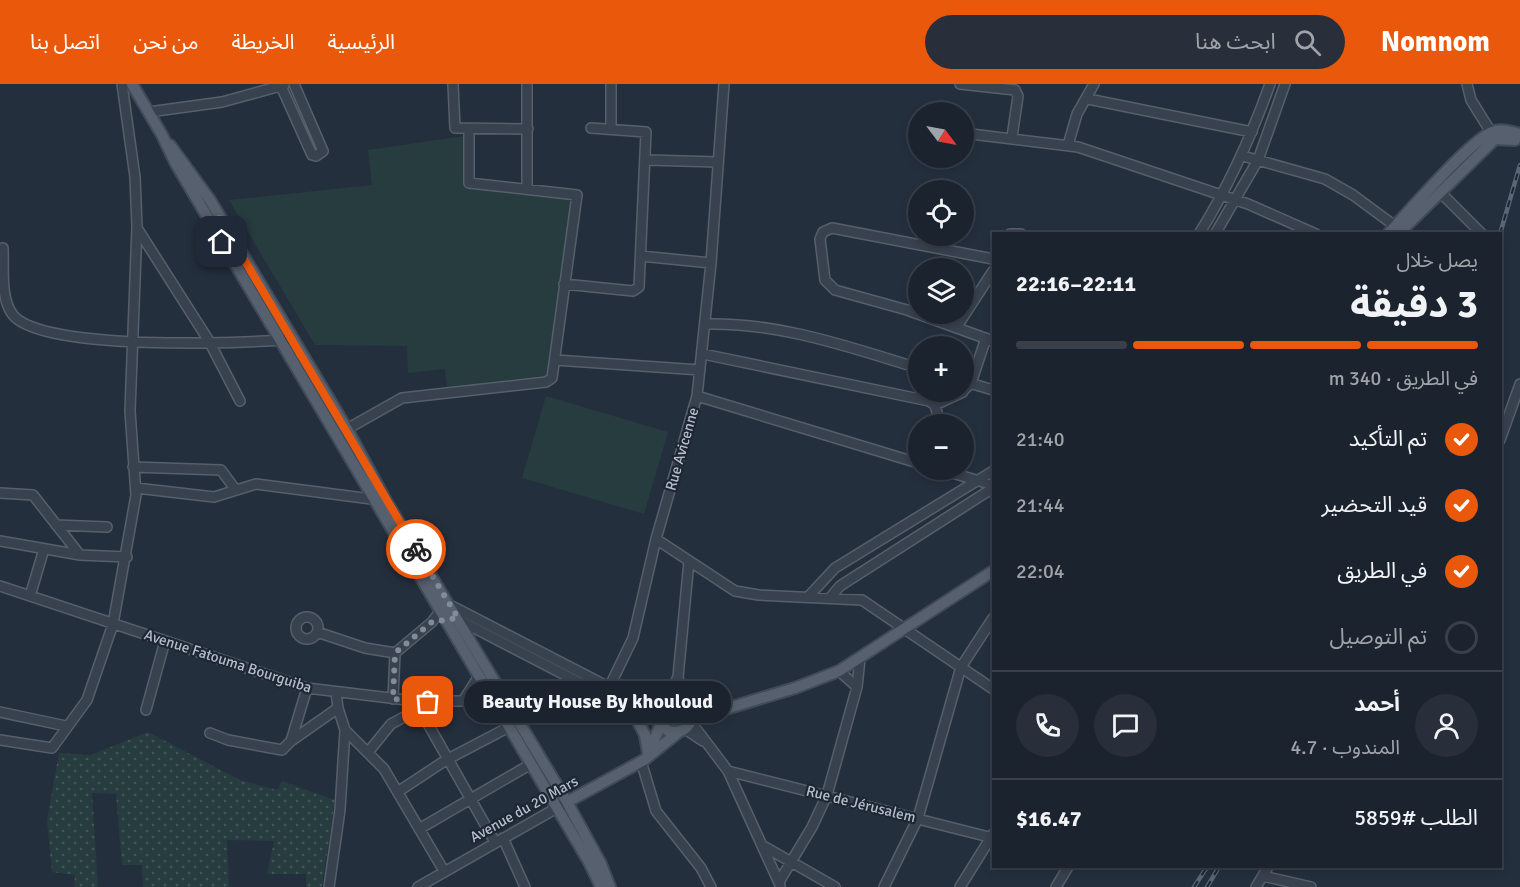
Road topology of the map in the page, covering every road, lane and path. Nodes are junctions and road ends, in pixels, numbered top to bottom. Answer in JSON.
{"nodes":[{"id":1,"x":122,"y":84,"type":"edge"},
{"id":2,"x":132,"y":84,"type":"edge"},
{"id":3,"x":294,"y":84,"type":"edge"},
{"id":4,"x":453,"y":84,"type":"edge"},
{"id":5,"x":527,"y":84,"type":"edge"},
{"id":6,"x":611,"y":84,"type":"edge"},
{"id":7,"x":724,"y":84,"type":"edge"},
{"id":8,"x":960,"y":84,"type":"edge"},
{"id":9,"x":1094,"y":84,"type":"edge"},
{"id":10,"x":1270,"y":84,"type":"edge"},
{"id":11,"x":1285,"y":84,"type":"edge"},
{"id":12,"x":1467,"y":84,"type":"edge"},
{"id":13,"x":284,"y":85,"type":"edge"},
{"id":14,"x":1088,"y":99,"type":"junction"},
{"id":15,"x":149,"y":112,"type":"junction"},
{"id":16,"x":591,"y":128,"type":"dead end"},
{"id":17,"x":469,"y":129,"type":"junction"},
{"id":18,"x":528,"y":129,"type":"junction"},
{"id":19,"x":611,"y":129,"type":"junction"},
{"id":20,"x":1252,"y":132,"type":"junction"},
{"id":21,"x":974,"y":134,"type":"edge"},
{"id":22,"x":1520,"y":134,"type":"edge"},
{"id":23,"x":1493,"y":136,"type":"junction"},
{"id":24,"x":1012,"y":138,"type":"junction"},
{"id":25,"x":1520,"y":141,"type":"edge"},
{"id":26,"x":1068,"y":145,"type":"junction"},
{"id":27,"x":1243,"y":156,"type":"junction"},
{"id":28,"x":647,"y":160,"type":"junction"},
{"id":29,"x":1258,"y":160,"type":"junction"},
{"id":30,"x":718,"y":162,"type":"junction"},
{"id":31,"x":527,"y":189,"type":"junction"},
{"id":32,"x":1440,"y":192,"type":"junction"},
{"id":33,"x":1223,"y":195,"type":"junction"},
{"id":34,"x":1237,"y":200,"type":"junction"},
{"id":35,"x":137,"y":227,"type":"junction"},
{"id":36,"x":1394,"y":231,"type":"edge"},
{"id":37,"x":1200,"y":232,"type":"edge"},
{"id":38,"x":1216,"y":232,"type":"edge"},
{"id":39,"x":1311,"y":232,"type":"edge"},
{"id":40,"x":1480,"y":232,"type":"edge"},
{"id":41,"x":3,"y":248,"type":"dead end"},
{"id":42,"x":641,"y":256,"type":"junction"},
{"id":43,"x":992,"y":259,"type":"edge"},
{"id":44,"x":711,"y":263,"type":"junction"},
{"id":45,"x":992,"y":273,"type":"edge"},
{"id":46,"x":564,"y":284,"type":"junction"},
{"id":47,"x":705,"y":324,"type":"junction"},
{"id":48,"x":956,"y":328,"type":"junction"},
{"id":49,"x":287,"y":340,"type":"junction"},
{"id":50,"x":989,"y":340,"type":"edge"},
{"id":51,"x":209,"y":341,"type":"junction"},
{"id":52,"x":133,"y":342,"type":"junction"},
{"id":53,"x":703,"y":354,"type":"junction"},
{"id":54,"x":555,"y":360,"type":"junction"},
{"id":55,"x":908,"y":365,"type":"edge"},
{"id":56,"x":974,"y":369,"type":"edge"},
{"id":57,"x":700,"y":370,"type":"junction"},
{"id":58,"x":974,"y":384,"type":"edge"},
{"id":59,"x":1520,"y":384,"type":"edge"},
{"id":60,"x":992,"y":390,"type":"edge"},
{"id":61,"x":697,"y":396,"type":"junction"},
{"id":62,"x":240,"y":401,"type":"dead end"},
{"id":63,"x":941,"y":402,"type":"edge"},
{"id":64,"x":935,"y":405,"type":"junction"},
{"id":65,"x":326,"y":406,"type":"junction"},
{"id":66,"x":937,"y":414,"type":"edge"},
{"id":67,"x":347,"y":429,"type":"junction"},
{"id":68,"x":1502,"y":434,"type":"edge"},
{"id":69,"x":908,"y":460,"type":"edge"},
{"id":70,"x":133,"y":467,"type":"junction"},
{"id":71,"x":992,"y":472,"type":"edge"},
{"id":72,"x":974,"y":478,"type":"edge"},
{"id":73,"x":981,"y":480,"type":"junction"},
{"id":74,"x":992,"y":486,"type":"edge"},
{"id":75,"x":136,"y":488,"type":"junction"},
{"id":76,"x":992,"y":488,"type":"edge"},
{"id":77,"x":235,"y":489,"type":"junction"},
{"id":78,"x":0,"y":493,"type":"edge"},
{"id":79,"x":374,"y":500,"type":"junction"},
{"id":80,"x":386,"y":501,"type":"junction"},
{"id":81,"x":56,"y":525,"type":"junction"},
{"id":82,"x":106,"y":527,"type":"dead end"},
{"id":83,"x":656,"y":539,"type":"junction"},
{"id":84,"x":0,"y":541,"type":"edge"},
{"id":85,"x":44,"y":549,"type":"junction"},
{"id":86,"x":80,"y":555,"type":"junction"},
{"id":87,"x":127,"y":556,"type":"junction"},
{"id":88,"x":689,"y":561,"type":"junction"},
{"id":89,"x":992,"y":572,"type":"edge"},
{"id":90,"x":0,"y":586,"type":"edge"},
{"id":91,"x":30,"y":596,"type":"junction"},
{"id":92,"x":808,"y":597,"type":"junction"},
{"id":93,"x":830,"y":598,"type":"junction"},
{"id":94,"x":446,"y":608,"type":"junction"},
{"id":95,"x":453,"y":619,"type":"junction"},
{"id":96,"x":992,"y":620,"type":"edge"},
{"id":97,"x":432,"y":622,"type":"junction"},
{"id":98,"x":114,"y":624,"type":"junction"},
{"id":99,"x":904,"y":631,"type":"junction"},
{"id":100,"x":317,"y":632,"type":"dead end"},
{"id":101,"x":165,"y":641,"type":"junction"},
{"id":102,"x":395,"y":653,"type":"junction"},
{"id":103,"x":860,"y":659,"type":"junction"},
{"id":104,"x":961,"y":667,"type":"junction"},
{"id":105,"x":839,"y":671,"type":"junction"},
{"id":106,"x":479,"y":676,"type":"junction"},
{"id":107,"x":678,"y":677,"type":"junction"},
{"id":108,"x":857,"y":687,"type":"junction"},
{"id":109,"x":307,"y":688,"type":"junction"},
{"id":110,"x":992,"y":688,"type":"edge"},
{"id":111,"x":336,"y":692,"type":"junction"},
{"id":112,"x":607,"y":692,"type":"junction"},
{"id":113,"x":393,"y":699,"type":"junction"},
{"id":114,"x":684,"y":699,"type":"junction"},
{"id":115,"x":463,"y":701,"type":"junction"},
{"id":116,"x":494,"y":701,"type":"junction"},
{"id":117,"x":665,"y":701,"type":"junction"},
{"id":118,"x":417,"y":705,"type":"junction"},
{"id":119,"x":338,"y":708,"type":"junction"},
{"id":120,"x":146,"y":710,"type":"dead end"},
{"id":121,"x":632,"y":710,"type":"junction"},
{"id":122,"x":0,"y":712,"type":"edge"},
{"id":123,"x":660,"y":722,"type":"junction"},
{"id":124,"x":688,"y":722,"type":"junction"},
{"id":125,"x":66,"y":726,"type":"junction"},
{"id":126,"x":509,"y":727,"type":"junction"},
{"id":127,"x":345,"y":730,"type":"junction"},
{"id":128,"x":210,"y":733,"type":"dead end"},
{"id":129,"x":0,"y":740,"type":"edge"},
{"id":130,"x":291,"y":741,"type":"junction"},
{"id":131,"x":369,"y":751,"type":"junction"},
{"id":132,"x":645,"y":758,"type":"junction"},
{"id":133,"x":447,"y":760,"type":"junction"},
{"id":134,"x":531,"y":764,"type":"junction"},
{"id":135,"x":728,"y":771,"type":"junction"},
{"id":136,"x":399,"y":791,"type":"junction"},
{"id":137,"x":827,"y":795,"type":"junction"},
{"id":138,"x":469,"y":798,"type":"junction"},
{"id":139,"x":562,"y":805,"type":"junction"},
{"id":140,"x":918,"y":818,"type":"junction"},
{"id":141,"x":419,"y":829,"type":"junction"},
{"id":142,"x":992,"y":837,"type":"edge"},
{"id":143,"x":499,"y":840,"type":"junction"},
{"id":144,"x":765,"y":847,"type":"junction"},
{"id":145,"x":792,"y":863,"type":"junction"},
{"id":146,"x":1067,"y":868,"type":"edge"},
{"id":147,"x":444,"y":871,"type":"junction"},
{"id":148,"x":1265,"y":871,"type":"edge"},
{"id":149,"x":780,"y":885,"type":"edge"},
{"id":150,"x":962,"y":886,"type":"edge"},
{"id":151,"x":329,"y":887,"type":"edge"},
{"id":152,"x":418,"y":887,"type":"edge"},
{"id":153,"x":525,"y":887,"type":"edge"},
{"id":154,"x":600,"y":887,"type":"edge"},
{"id":155,"x":610,"y":887,"type":"edge"},
{"id":156,"x":711,"y":887,"type":"edge"},
{"id":157,"x":835,"y":887,"type":"edge"},
{"id":158,"x":884,"y":887,"type":"edge"},
{"id":159,"x":1056,"y":887,"type":"edge"},
{"id":160,"x":1256,"y":887,"type":"edge"},
{"id":161,"x":1311,"y":887,"type":"edge"}],
"edges":[{"from":1,"to":35,"type":"street"},
{"from":2,"to":15,"type":"main road"},
{"from":3,"to":13,"type":"street"},
{"from":4,"to":17,"type":"street"},
{"from":5,"to":18,"type":"street"},
{"from":6,"to":19,"type":"street"},
{"from":7,"to":30,"type":"street","name":"Rue Avicenne"},
{"from":8,"to":24,"type":"street"},
{"from":9,"to":14,"type":"street"},
{"from":10,"to":20,"type":"street"},
{"from":11,"to":29,"type":"street"},
{"from":12,"to":23,"type":"street"},
{"from":13,"to":15,"type":"street"},
{"from":14,"to":20,"type":"street"},
{"from":14,"to":26,"type":"street"},
{"from":15,"to":49,"type":"main road"},
{"from":16,"to":19,"type":"street"},
{"from":17,"to":18,"type":"street"},
{"from":17,"to":31,"type":"street"},
{"from":18,"to":31,"type":"street"},
{"from":19,"to":28,"type":"street"},
{"from":20,"to":27,"type":"street"},
{"from":21,"to":24,"type":"street"},
{"from":22,"to":23,"type":"main road"},
{"from":23,"to":25,"type":"main road"},
{"from":23,"to":32,"type":"main road"},
{"from":23,"to":36,"type":"main road"},
{"from":24,"to":26,"type":"street"},
{"from":26,"to":33,"type":"street"},
{"from":27,"to":29,"type":"street"},
{"from":27,"to":33,"type":"street"},
{"from":28,"to":30,"type":"street"},
{"from":28,"to":42,"type":"street"},
{"from":29,"to":34,"type":"street"},
{"from":29,"to":36,"type":"street"},
{"from":30,"to":44,"type":"street","name":"Rue Avicenne"},
{"from":31,"to":46,"type":"street"},
{"from":32,"to":36,"type":"main road"},
{"from":32,"to":40,"type":"street"},
{"from":33,"to":34,"type":"street"},
{"from":33,"to":37,"type":"street"},
{"from":34,"to":38,"type":"street"},
{"from":34,"to":39,"type":"street"},
{"from":35,"to":51,"type":"street"},
{"from":35,"to":52,"type":"street"},
{"from":41,"to":52,"type":"street"},
{"from":42,"to":44,"type":"street"},
{"from":42,"to":46,"type":"street"},
{"from":43,"to":48,"type":"street"},
{"from":44,"to":47,"type":"street","name":"Rue Avicenne"},
{"from":45,"to":48,"type":"street"},
{"from":46,"to":54,"type":"street"},
{"from":47,"to":53,"type":"street","name":"Rue Avicenne"},
{"from":47,"to":55,"type":"street"},
{"from":48,"to":50,"type":"street"},
{"from":49,"to":51,"type":"street"},
{"from":49,"to":65,"type":"main road"},
{"from":50,"to":56,"type":"street"},
{"from":51,"to":52,"type":"street"},
{"from":51,"to":62,"type":"street"},
{"from":52,"to":70,"type":"street"},
{"from":53,"to":57,"type":"street","name":"Rue Avicenne"},
{"from":53,"to":64,"type":"street"},
{"from":54,"to":57,"type":"street"},
{"from":54,"to":67,"type":"street"},
{"from":57,"to":61,"type":"street","name":"Rue Avicenne"},
{"from":58,"to":60,"type":"street"},
{"from":59,"to":68,"type":"street"},
{"from":61,"to":69,"type":"street"},
{"from":61,"to":83,"type":"street","name":"Rue Avicenne"},
{"from":63,"to":64,"type":"street"},
{"from":64,"to":66,"type":"street"},
{"from":65,"to":67,"type":"main road"},
{"from":65,"to":79,"type":"main road"},
{"from":67,"to":80,"type":"main road"},
{"from":70,"to":75,"type":"street"},
{"from":70,"to":77,"type":"street"},
{"from":71,"to":73,"type":"street"},
{"from":72,"to":73,"type":"street"},
{"from":73,"to":74,"type":"street"},
{"from":73,"to":92,"type":"street"},
{"from":75,"to":77,"type":"street"},
{"from":75,"to":87,"type":"street"},
{"from":76,"to":93,"type":"street"},
{"from":77,"to":79,"type":"street"},
{"from":78,"to":81,"type":"street"},
{"from":79,"to":80,"type":"street"},
{"from":79,"to":94,"type":"main road"},
{"from":80,"to":94,"type":"main road"},
{"from":81,"to":82,"type":"street"},
{"from":81,"to":86,"type":"street"},
{"from":83,"to":88,"type":"street"},
{"from":83,"to":112,"type":"street","name":"Rue Avicenne"},
{"from":84,"to":85,"type":"street"},
{"from":85,"to":86,"type":"street"},
{"from":85,"to":91,"type":"street"},
{"from":86,"to":87,"type":"street"},
{"from":87,"to":98,"type":"street"},
{"from":88,"to":92,"type":"street"},
{"from":88,"to":107,"type":"street"},
{"from":89,"to":99,"type":"main road"},
{"from":90,"to":91,"type":"street","name":"Avenue Fatouma Bourguiba"},
{"from":91,"to":98,"type":"street","name":"Avenue Fatouma Bourguiba"},
{"from":92,"to":93,"type":"street"},
{"from":93,"to":99,"type":"street"},
{"from":94,"to":95,"type":"main road"},
{"from":94,"to":97,"type":"street"},
{"from":94,"to":112,"type":"street"},
{"from":95,"to":97,"type":"street"},
{"from":95,"to":106,"type":"main road"},
{"from":95,"to":112,"type":"street"},
{"from":95,"to":139,"type":"main road"},
{"from":96,"to":104,"type":"street"},
{"from":97,"to":102,"type":"street"},
{"from":98,"to":101,"type":"street","name":"Avenue Fatouma Bourguiba"},
{"from":98,"to":125,"type":"street"},
{"from":99,"to":103,"type":"main road"},
{"from":99,"to":104,"type":"street"},
{"from":100,"to":102,"type":"street"},
{"from":101,"to":109,"type":"street","name":"Avenue Fatouma Bourguiba"},
{"from":101,"to":120,"type":"street"},
{"from":102,"to":113,"type":"street"},
{"from":103,"to":105,"type":"main road"},
{"from":103,"to":108,"type":"street"},
{"from":104,"to":110,"type":"street"},
{"from":104,"to":140,"type":"street"},
{"from":105,"to":108,"type":"street"},
{"from":105,"to":124,"type":"main road"},
{"from":106,"to":115,"type":"street"},
{"from":106,"to":116,"type":"main road"},
{"from":107,"to":114,"type":"street"},
{"from":107,"to":117,"type":"street"},
{"from":108,"to":137,"type":"street"},
{"from":109,"to":111,"type":"street","name":"Avenue Fatouma Bourguiba"},
{"from":109,"to":130,"type":"street"},
{"from":111,"to":113,"type":"street","name":"Avenue Fatouma Bourguiba"},
{"from":111,"to":119,"type":"street"},
{"from":112,"to":117,"type":"street"},
{"from":112,"to":121,"type":"street"},
{"from":113,"to":118,"type":"street","name":"Avenue Fatouma Bourguiba"},
{"from":114,"to":117,"type":"main road"},
{"from":114,"to":124,"type":"main road"},
{"from":115,"to":116,"type":"street","name":"Avenue Fatouma Bourguiba"},
{"from":115,"to":118,"type":"street","name":"Avenue Fatouma Bourguiba"},
{"from":116,"to":126,"type":"main road"},
{"from":117,"to":123,"type":"main road"},
{"from":118,"to":131,"type":"street"},
{"from":118,"to":133,"type":"street"},
{"from":119,"to":127,"type":"street"},
{"from":119,"to":130,"type":"street"},
{"from":121,"to":123,"type":"street"},
{"from":121,"to":132,"type":"main road"},
{"from":122,"to":125,"type":"street"},
{"from":123,"to":124,"type":"main road"},
{"from":123,"to":132,"type":"main road"},
{"from":124,"to":132,"type":"main road","name":"Avenue du 20 Mars"},
{"from":124,"to":135,"type":"street"},
{"from":125,"to":129,"type":"street"},
{"from":126,"to":133,"type":"street"},
{"from":126,"to":134,"type":"main road"},
{"from":127,"to":131,"type":"street"},
{"from":127,"to":151,"type":"street"},
{"from":128,"to":130,"type":"street"},
{"from":131,"to":136,"type":"street"},
{"from":132,"to":139,"type":"main road","name":"Avenue du 20 Mars"},
{"from":132,"to":156,"type":"street"},
{"from":133,"to":136,"type":"street"},
{"from":133,"to":138,"type":"street"},
{"from":134,"to":138,"type":"street"},
{"from":134,"to":139,"type":"main road"},
{"from":135,"to":137,"type":"street","name":"Rue de Jérusalem"},
{"from":135,"to":144,"type":"street"},
{"from":136,"to":141,"type":"street"},
{"from":137,"to":140,"type":"street","name":"Rue de Jérusalem"},
{"from":137,"to":145,"type":"street"},
{"from":138,"to":141,"type":"street"},
{"from":138,"to":143,"type":"street"},
{"from":139,"to":143,"type":"street","name":"Avenue du 20 Mars"},
{"from":139,"to":154,"type":"main road"},
{"from":139,"to":155,"type":"main road"},
{"from":140,"to":142,"type":"street","name":"Rue de Jérusalem"},
{"from":140,"to":158,"type":"street"},
{"from":141,"to":147,"type":"street"},
{"from":142,"to":150,"type":"street"},
{"from":143,"to":147,"type":"street","name":"Avenue du 20 Mars"},
{"from":143,"to":153,"type":"street"},
{"from":144,"to":145,"type":"street"},
{"from":144,"to":149,"type":"street"},
{"from":145,"to":149,"type":"street"},
{"from":145,"to":157,"type":"street"},
{"from":146,"to":159,"type":"street"},
{"from":147,"to":152,"type":"street","name":"Avenue du 20 Mars"},
{"from":148,"to":160,"type":"street"},
{"from":148,"to":161,"type":"street"}]}
